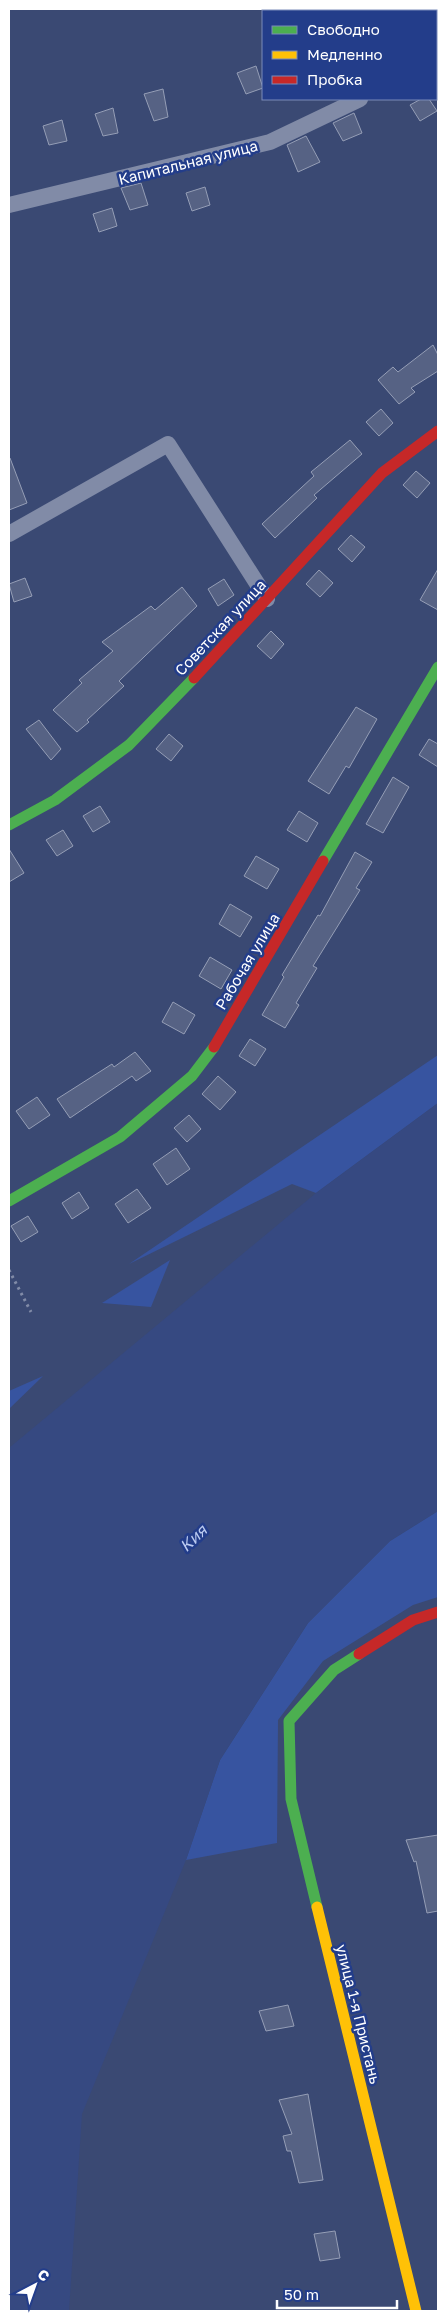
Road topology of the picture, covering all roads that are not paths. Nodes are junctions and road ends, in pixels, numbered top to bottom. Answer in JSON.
{"nodes":[{"id":1,"x":358,"y":100,"type":"edge"},
{"id":2,"x":9,"y":205,"type":"edge"},
{"id":3,"x":438,"y":431,"type":"edge"},
{"id":4,"x":9,"y":534,"type":"edge"},
{"id":5,"x":267,"y":599,"type":"junction"},
{"id":6,"x":438,"y":667,"type":"edge"},
{"id":7,"x":9,"y":826,"type":"edge"},
{"id":8,"x":9,"y":1201,"type":"edge"},
{"id":9,"x":438,"y":1612,"type":"edge"},
{"id":10,"x":416,"y":2311,"type":"edge"}],
"edges":[{"from":1,"to":2,"type":"street","name":"Капитальная улица"},
{"from":3,"to":5,"type":"street","name":"Советская улица"},
{"from":4,"to":5,"type":"street"},
{"from":5,"to":7,"type":"street","name":"Советская улица"},
{"from":6,"to":8,"type":"street","name":"Рабочая улица"},
{"from":9,"to":10,"type":"street","name":"улица 1-я Пристань"}]}
